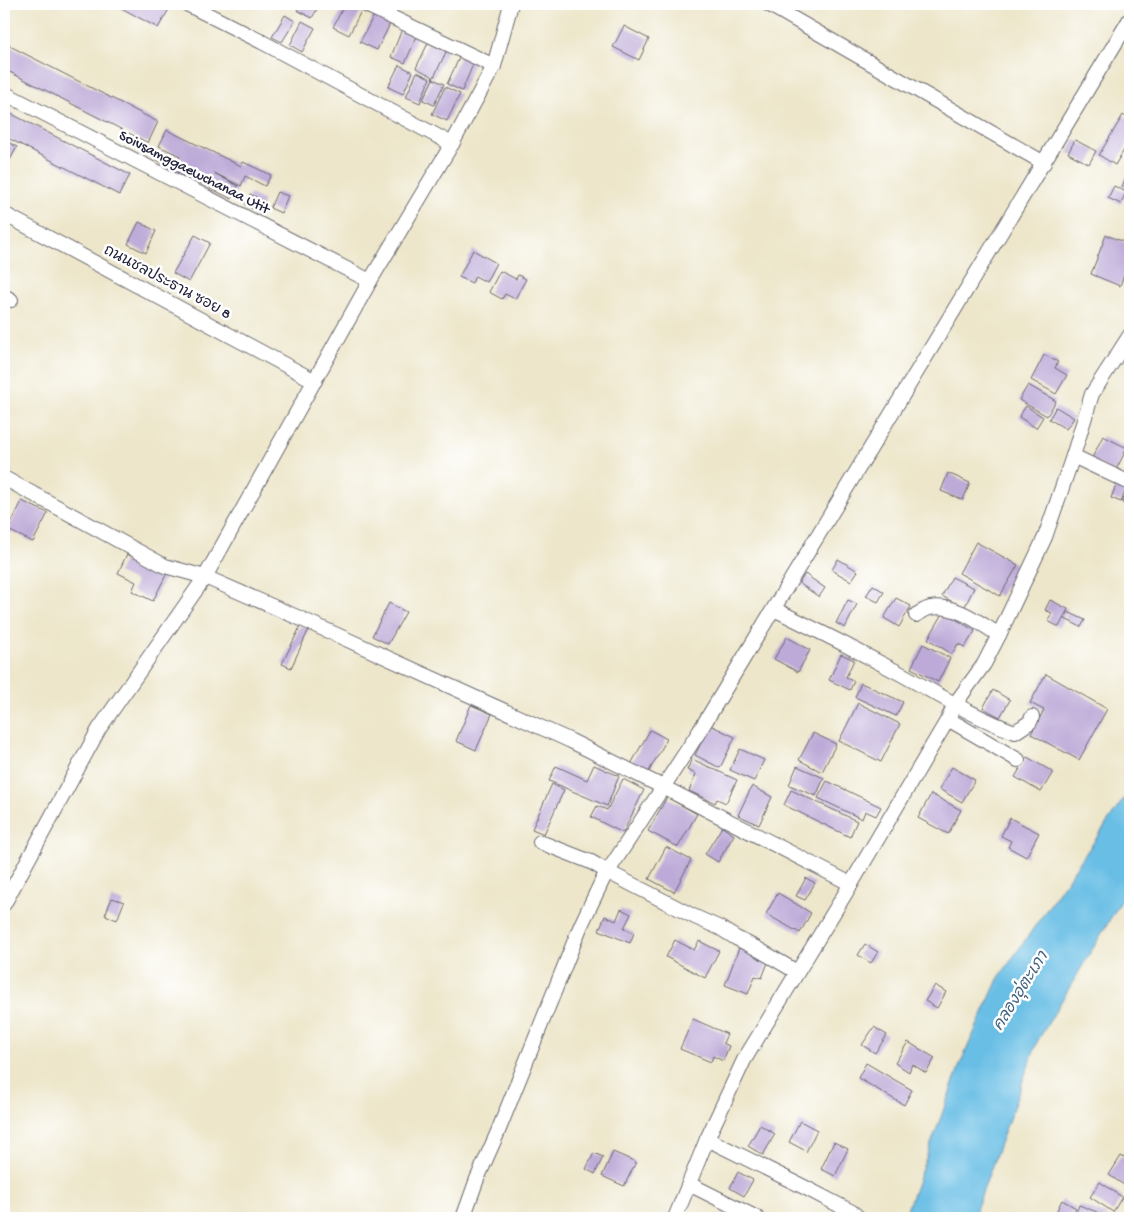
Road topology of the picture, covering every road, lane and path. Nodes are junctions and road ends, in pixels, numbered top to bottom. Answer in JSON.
{"nodes":[{"id":1,"x":187,"y":4,"type":"edge"},
{"id":2,"x":364,"y":4,"type":"edge"},
{"id":3,"x":511,"y":4,"type":"edge"},
{"id":4,"x":768,"y":4,"type":"edge"},
{"id":5,"x":1130,"y":19,"type":"edge"},
{"id":6,"x":494,"y":66,"type":"junction"},
{"id":7,"x":4,"y":93,"type":"edge"},
{"id":8,"x":452,"y":144,"type":"junction"},
{"id":9,"x":1044,"y":163,"type":"junction"},
{"id":10,"x":4,"y":214,"type":"edge"},
{"id":11,"x":370,"y":281,"type":"junction"},
{"id":12,"x":1130,"y":336,"type":"edge"},
{"id":13,"x":315,"y":381,"type":"junction"},
{"id":14,"x":1073,"y":456,"type":"junction"},
{"id":15,"x":4,"y":478,"type":"edge"},
{"id":16,"x":1130,"y":483,"type":"edge"},
{"id":17,"x":205,"y":576,"type":"junction"},
{"id":18,"x":774,"y":609,"type":"junction"},
{"id":19,"x":916,"y":615,"type":"dead end"},
{"id":20,"x":1000,"y":635,"type":"junction"},
{"id":21,"x":954,"y":704,"type":"junction"},
{"id":22,"x":1032,"y":717,"type":"dead end"},
{"id":23,"x":948,"y":719,"type":"junction"},
{"id":24,"x":1018,"y":760,"type":"dead end"},
{"id":25,"x":663,"y":787,"type":"junction"},
{"id":26,"x":540,"y":842,"type":"dead end"},
{"id":27,"x":608,"y":872,"type":"junction"},
{"id":28,"x":851,"y":884,"type":"junction"},
{"id":29,"x":4,"y":904,"type":"edge"},
{"id":30,"x":797,"y":972,"type":"junction"},
{"id":31,"x":707,"y":1139,"type":"junction"},
{"id":32,"x":689,"y":1184,"type":"junction"},
{"id":33,"x":464,"y":1218,"type":"edge"},
{"id":34,"x":675,"y":1218,"type":"edge"},
{"id":35,"x":757,"y":1218,"type":"edge"},
{"id":36,"x":859,"y":1218,"type":"edge"}],
"edges":[{"from":1,"to":8,"type":"street"},
{"from":2,"to":6,"type":"street"},
{"from":3,"to":6,"type":"street"},
{"from":4,"to":9,"type":"street"},
{"from":5,"to":9,"type":"street"},
{"from":6,"to":8,"type":"street"},
{"from":7,"to":11,"type":"street","name":"Soivsamggaewchanaa Utit"},
{"from":8,"to":11,"type":"street"},
{"from":9,"to":18,"type":"street"},
{"from":10,"to":13,"type":"street","name":"ถนนชลประธาน ซอย 8"},
{"from":11,"to":13,"type":"street"},
{"from":12,"to":14,"type":"street"},
{"from":13,"to":17,"type":"street"},
{"from":14,"to":16,"type":"street"},
{"from":14,"to":20,"type":"street"},
{"from":15,"to":17,"type":"street"},
{"from":17,"to":25,"type":"street"},
{"from":17,"to":29,"type":"street"},
{"from":18,"to":21,"type":"street"},
{"from":18,"to":25,"type":"street"},
{"from":19,"to":20,"type":"street"},
{"from":20,"to":21,"type":"street"},
{"from":21,"to":22,"type":"street"},
{"from":21,"to":23,"type":"street"},
{"from":23,"to":24,"type":"street"},
{"from":23,"to":28,"type":"street"},
{"from":25,"to":27,"type":"street"},
{"from":25,"to":28,"type":"street"},
{"from":26,"to":27,"type":"street"},
{"from":27,"to":30,"type":"street"},
{"from":27,"to":33,"type":"street"},
{"from":28,"to":30,"type":"street"},
{"from":30,"to":31,"type":"street"},
{"from":31,"to":32,"type":"street"},
{"from":31,"to":36,"type":"street"},
{"from":32,"to":34,"type":"street"},
{"from":32,"to":35,"type":"street"}]}
